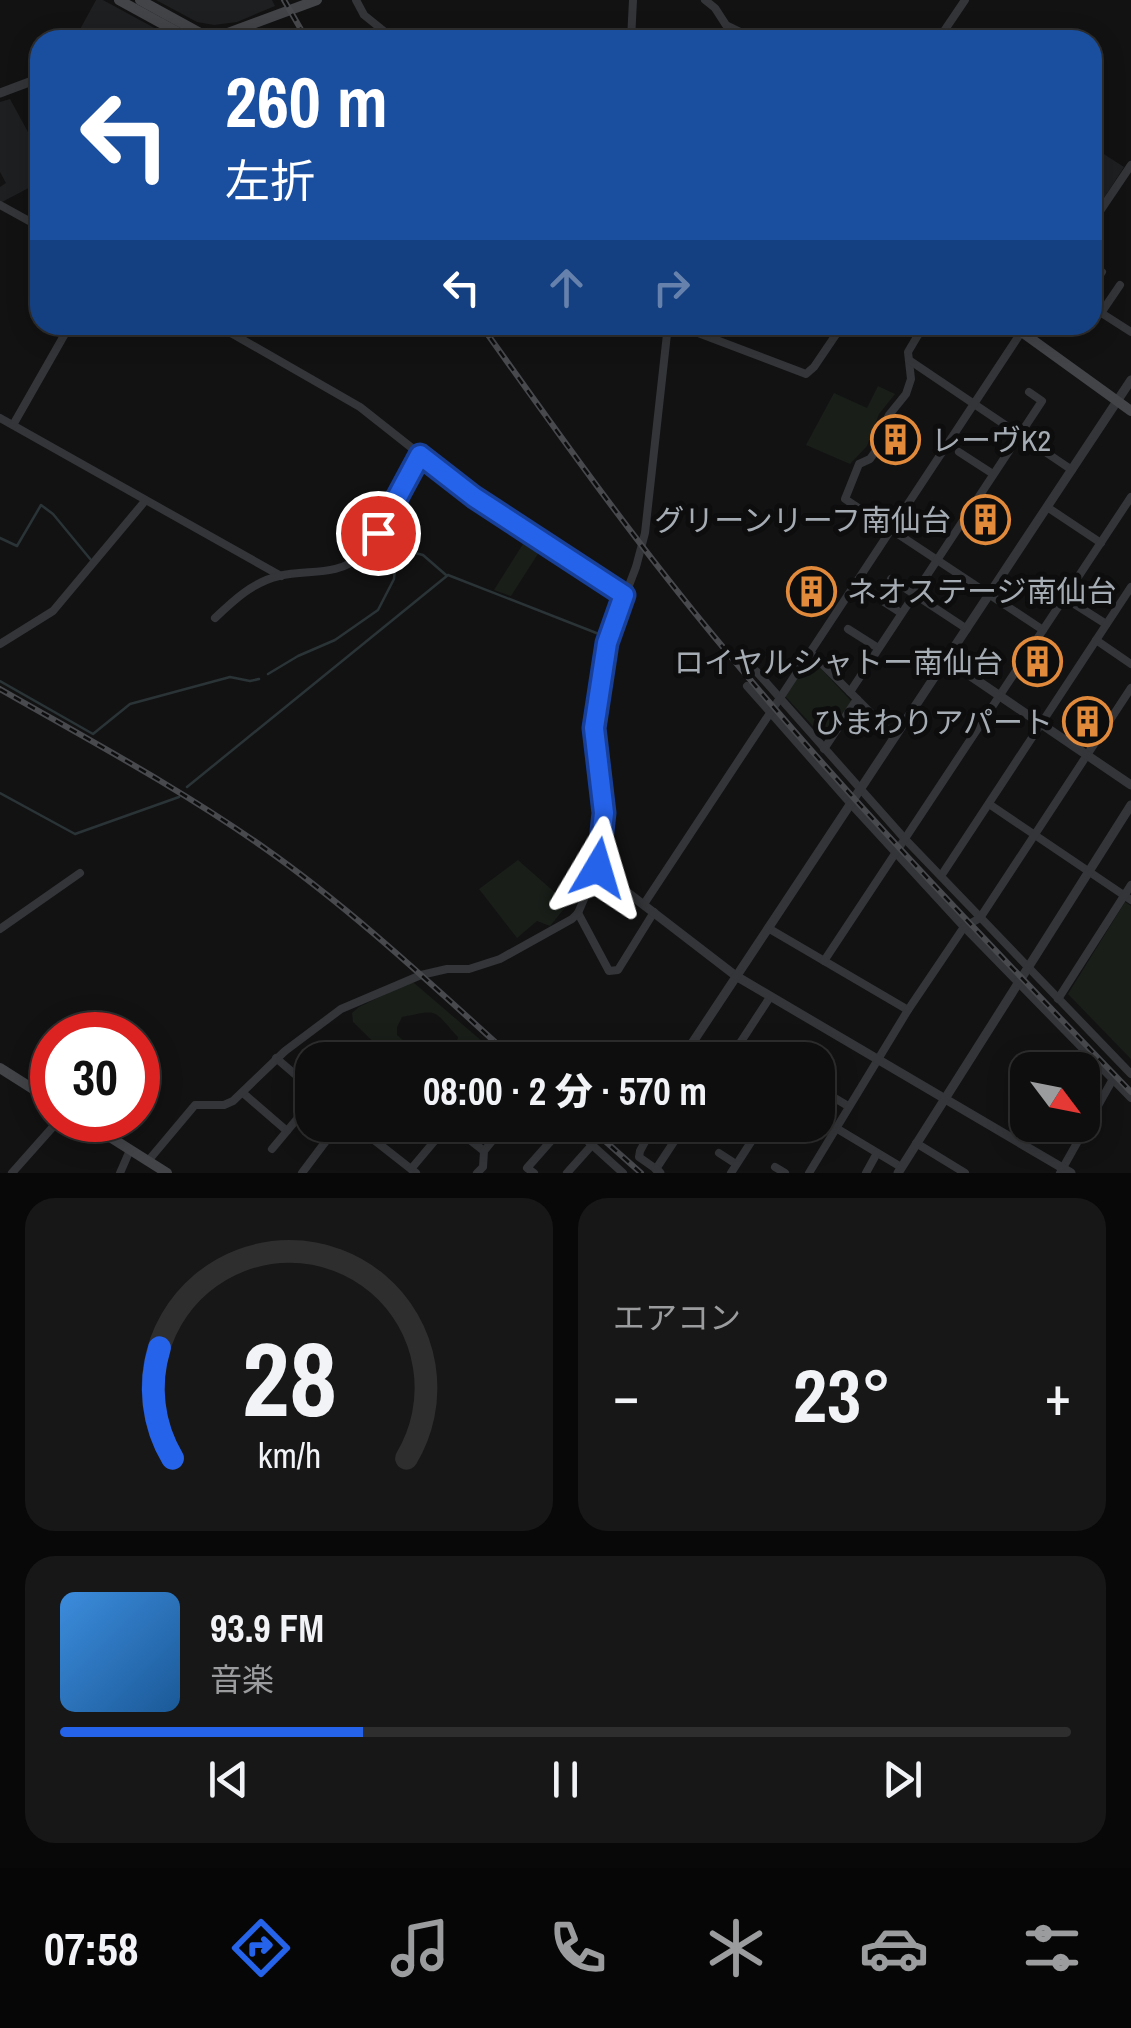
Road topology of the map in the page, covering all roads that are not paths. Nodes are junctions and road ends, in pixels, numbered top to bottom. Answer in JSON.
{"nodes":[{"id":1,"x":119,"y":0,"type":"edge"},
{"id":2,"x":140,"y":0,"type":"edge"},
{"id":3,"x":317,"y":0,"type":"edge"},
{"id":4,"x":356,"y":0,"type":"edge"},
{"id":5,"x":633,"y":0,"type":"edge"},
{"id":6,"x":706,"y":0,"type":"edge"},
{"id":7,"x":965,"y":0,"type":"edge"},
{"id":8,"x":243,"y":28,"type":"joint"},
{"id":9,"x":174,"y":30,"type":"edge"},
{"id":10,"x":192,"y":30,"type":"edge"},
{"id":11,"x":237,"y":30,"type":"edge"},
{"id":12,"x":383,"y":30,"type":"edge"},
{"id":13,"x":632,"y":30,"type":"edge"},
{"id":14,"x":736,"y":30,"type":"edge"},
{"id":15,"x":945,"y":30,"type":"edge"},
{"id":16,"x":30,"y":82,"type":"edge"},
{"id":17,"x":0,"y":93,"type":"edge"},
{"id":18,"x":1131,"y":164,"type":"edge"},
{"id":19,"x":0,"y":205,"type":"edge"},
{"id":20,"x":1102,"y":208,"type":"edge"},
{"id":21,"x":30,"y":222,"type":"edge"},
{"id":22,"x":1120,"y":285,"type":"dead end"},
{"id":23,"x":1102,"y":313,"type":"joint"},
{"id":24,"x":1131,"y":332,"type":"edge"},
{"id":25,"x":64,"y":335,"type":"edge"},
{"id":26,"x":234,"y":335,"type":"edge"},
{"id":27,"x":667,"y":335,"type":"edge"},
{"id":28,"x":703,"y":335,"type":"edge"},
{"id":29,"x":836,"y":335,"type":"edge"},
{"id":30,"x":918,"y":335,"type":"edge"},
{"id":31,"x":1015,"y":335,"type":"edge"},
{"id":32,"x":1031,"y":335,"type":"edge"},
{"id":33,"x":908,"y":360,"type":"junction"},
{"id":34,"x":1131,"y":380,"type":"edge"},
{"id":35,"x":1028,"y":392,"type":"dead end"},
{"id":36,"x":1117,"y":400,"type":"junction"},
{"id":37,"x":974,"y":403,"type":"junction"},
{"id":38,"x":1131,"y":411,"type":"edge"},
{"id":39,"x":0,"y":418,"type":"edge"},
{"id":40,"x":13,"y":425,"type":"junction"},
{"id":41,"x":1020,"y":434,"type":"junction"},
{"id":42,"x":959,"y":452,"type":"dead end"},
{"id":43,"x":420,"y":455,"type":"junction"},
{"id":44,"x":1072,"y":470,"type":"junction"},
{"id":45,"x":993,"y":474,"type":"junction"},
{"id":46,"x":1131,"y":497,"type":"edge"},
{"id":47,"x":145,"y":501,"type":"junction"},
{"id":48,"x":1046,"y":508,"type":"junction"},
{"id":49,"x":1127,"y":510,"type":"edge"},
{"id":50,"x":891,"y":529,"type":"junction"},
{"id":51,"x":1101,"y":542,"type":"junction"},
{"id":52,"x":937,"y":560,"type":"junction"},
{"id":53,"x":281,"y":576,"type":"junction"},
{"id":54,"x":890,"y":579,"type":"dead end"},
{"id":55,"x":856,"y":584,"type":"junction"},
{"id":56,"x":1131,"y":587,"type":"edge"},
{"id":57,"x":914,"y":594,"type":"junction"},
{"id":58,"x":624,"y":595,"type":"junction"},
{"id":59,"x":989,"y":595,"type":"junction"},
{"id":60,"x":1064,"y":598,"type":"junction"},
{"id":61,"x":901,"y":613,"type":"junction"},
{"id":62,"x":215,"y":618,"type":"dead end"},
{"id":63,"x":1106,"y":624,"type":"junction"},
{"id":64,"x":848,"y":629,"type":"dead end"},
{"id":65,"x":967,"y":629,"type":"junction"},
{"id":66,"x":1042,"y":630,"type":"junction"},
{"id":67,"x":1096,"y":640,"type":"junction"},
{"id":68,"x":0,"y":644,"type":"edge"},
{"id":69,"x":878,"y":648,"type":"junction"},
{"id":70,"x":810,"y":652,"type":"junction"},
{"id":71,"x":946,"y":660,"type":"junction"},
{"id":72,"x":1131,"y":664,"type":"edge"},
{"id":73,"x":756,"y":671,"type":"dead end"},
{"id":74,"x":746,"y":686,"type":"dead end"},
{"id":75,"x":1131,"y":688,"type":"edge"},
{"id":76,"x":850,"y":692,"type":"junction"},
{"id":77,"x":999,"y":695,"type":"junction"},
{"id":78,"x":780,"y":698,"type":"junction"},
{"id":79,"x":857,"y":699,"type":"junction"},
{"id":80,"x":770,"y":713,"type":"junction"},
{"id":81,"x":1041,"y":724,"type":"junction"},
{"id":82,"x":894,"y":738,"type":"junction"},
{"id":83,"x":824,"y":750,"type":"junction"},
{"id":84,"x":1087,"y":756,"type":"junction"},
{"id":85,"x":1131,"y":785,"type":"edge"},
{"id":86,"x":860,"y":790,"type":"junction"},
{"id":87,"x":850,"y":804,"type":"junction"},
{"id":88,"x":989,"y":804,"type":"junction"},
{"id":89,"x":1131,"y":805,"type":"edge"},
{"id":90,"x":1035,"y":834,"type":"junction"},
{"id":91,"x":904,"y":838,"type":"junction"},
{"id":92,"x":895,"y":852,"type":"junction"},
{"id":93,"x":598,"y":868,"type":"junction"},
{"id":94,"x":1089,"y":871,"type":"junction"},
{"id":95,"x":80,"y":873,"type":"dead end"},
{"id":96,"x":941,"y":876,"type":"junction"},
{"id":97,"x":1131,"y":885,"type":"edge"},
{"id":98,"x":1128,"y":898,"type":"edge"},
{"id":99,"x":644,"y":904,"type":"junction"},
{"id":100,"x":654,"y":912,"type":"junction"},
{"id":101,"x":578,"y":913,"type":"junction"},
{"id":102,"x":980,"y":918,"type":"junction"},
{"id":103,"x":964,"y":927,"type":"junction"},
{"id":104,"x":768,"y":928,"type":"junction"},
{"id":105,"x":0,"y":929,"type":"edge"},
{"id":106,"x":824,"y":961,"type":"junction"},
{"id":107,"x":1028,"y":967,"type":"junction"},
{"id":108,"x":736,"y":976,"type":"junction"},
{"id":109,"x":1018,"y":982,"type":"junction"},
{"id":110,"x":770,"y":996,"type":"junction"},
{"id":111,"x":1058,"y":999,"type":"junction"},
{"id":112,"x":908,"y":1010,"type":"junction"},
{"id":113,"x":693,"y":1042,"type":"edge"},
{"id":114,"x":741,"y":1042,"type":"edge"},
{"id":115,"x":276,"y":1058,"type":"junction"},
{"id":116,"x":877,"y":1059,"type":"junction"},
{"id":117,"x":0,"y":1068,"type":"edge"},
{"id":118,"x":295,"y":1074,"type":"edge"},
{"id":119,"x":1131,"y":1074,"type":"edge"},
{"id":120,"x":1113,"y":1079,"type":"junction"},
{"id":121,"x":30,"y":1087,"type":"edge"},
{"id":122,"x":243,"y":1093,"type":"junction"},
{"id":123,"x":835,"y":1098,"type":"edge"},
{"id":124,"x":1131,"y":1098,"type":"edge"},
{"id":125,"x":944,"y":1099,"type":"junction"},
{"id":126,"x":848,"y":1106,"type":"junction"},
{"id":127,"x":295,"y":1122,"type":"edge"},
{"id":128,"x":836,"y":1128,"type":"junction"},
{"id":129,"x":287,"y":1131,"type":"junction"},
{"id":130,"x":39,"y":1142,"type":"edge"},
{"id":131,"x":117,"y":1142,"type":"edge"},
{"id":132,"x":325,"y":1142,"type":"edge"},
{"id":133,"x":382,"y":1142,"type":"edge"},
{"id":134,"x":437,"y":1142,"type":"edge"},
{"id":135,"x":472,"y":1142,"type":"edge"},
{"id":136,"x":491,"y":1142,"type":"edge"},
{"id":137,"x":551,"y":1142,"type":"edge"},
{"id":138,"x":588,"y":1142,"type":"edge"},
{"id":139,"x":645,"y":1142,"type":"edge"},
{"id":140,"x":675,"y":1142,"type":"edge"},
{"id":141,"x":752,"y":1142,"type":"edge"},
{"id":142,"x":916,"y":1144,"type":"junction"},
{"id":143,"x":592,"y":1145,"type":"junction"},
{"id":144,"x":272,"y":1149,"type":"dead end"},
{"id":145,"x":130,"y":1150,"type":"junction"},
{"id":146,"x":484,"y":1151,"type":"junction"},
{"id":147,"x":719,"y":1153,"type":"dead end"},
{"id":148,"x":878,"y":1153,"type":"junction"},
{"id":149,"x":148,"y":1161,"type":"junction"},
{"id":150,"x":775,"y":1167,"type":"dead end"},
{"id":151,"x":734,"y":1169,"type":"edge"},
{"id":152,"x":900,"y":1170,"type":"edge"},
{"id":153,"x":414,"y":1171,"type":"edge"},
{"id":154,"x":617,"y":1171,"type":"edge"},
{"id":155,"x":658,"y":1171,"type":"edge"},
{"id":156,"x":1065,"y":1171,"type":"edge"},
{"id":157,"x":963,"y":1172,"type":"edge"},
{"id":158,"x":12,"y":1173,"type":"edge"},
{"id":159,"x":120,"y":1173,"type":"edge"},
{"id":160,"x":167,"y":1173,"type":"edge"},
{"id":161,"x":302,"y":1173,"type":"edge"},
{"id":162,"x":476,"y":1173,"type":"edge"},
{"id":163,"x":534,"y":1173,"type":"edge"},
{"id":164,"x":566,"y":1173,"type":"edge"},
{"id":165,"x":785,"y":1173,"type":"edge"},
{"id":166,"x":809,"y":1173,"type":"edge"},
{"id":167,"x":866,"y":1173,"type":"edge"}],
"edges":[{"from":1,"to":9,"type":"main road"},
{"from":2,"to":10,"type":"main road"},
{"from":3,"to":8,"type":"main road"},
{"from":4,"to":12,"type":"street"},
{"from":5,"to":13,"type":"street"},
{"from":6,"to":14,"type":"street"},
{"from":7,"to":15,"type":"street"},
{"from":8,"to":11,"type":"main road"},
{"from":16,"to":17,"type":"street"},
{"from":18,"to":20,"type":"street"},
{"from":19,"to":21,"type":"street"},
{"from":22,"to":23,"type":"street"},
{"from":23,"to":24,"type":"street"},
{"from":25,"to":40,"type":"street"},
{"from":26,"to":43,"type":"street"},
{"from":27,"to":58,"type":"street"},
{"from":28,"to":29,"type":"street"},
{"from":30,"to":33,"type":"street"},
{"from":31,"to":37,"type":"street"},
{"from":32,"to":36,"type":"main road"},
{"from":33,"to":37,"type":"street"},
{"from":33,"to":50,"type":"street"},
{"from":34,"to":36,"type":"street"},
{"from":35,"to":41,"type":"street"},
{"from":36,"to":38,"type":"main road"},
{"from":36,"to":44,"type":"street"},
{"from":37,"to":41,"type":"street"},
{"from":37,"to":50,"type":"street"},
{"from":39,"to":40,"type":"street"},
{"from":40,"to":47,"type":"street"},
{"from":41,"to":44,"type":"street"},
{"from":41,"to":45,"type":"street"},
{"from":42,"to":45,"type":"street"},
{"from":43,"to":53,"type":"street"},
{"from":43,"to":58,"type":"street"},
{"from":44,"to":48,"type":"street"},
{"from":45,"to":52,"type":"street"},
{"from":46,"to":49,"type":"street"},
{"from":47,"to":53,"type":"street"},
{"from":47,"to":68,"type":"street"},
{"from":48,"to":51,"type":"street"},
{"from":48,"to":59,"type":"street"},
{"from":49,"to":51,"type":"street"},
{"from":50,"to":52,"type":"street"},
{"from":50,"to":55,"type":"street"},
{"from":51,"to":60,"type":"street"},
{"from":52,"to":57,"type":"street"},
{"from":52,"to":59,"type":"street"},
{"from":53,"to":62,"type":"street"},
{"from":54,"to":57,"type":"street"},
{"from":55,"to":61,"type":"street"},
{"from":55,"to":70,"type":"street"},
{"from":56,"to":63,"type":"street"},
{"from":57,"to":61,"type":"street"},
{"from":57,"to":65,"type":"street"},
{"from":58,"to":93,"type":"street"},
{"from":59,"to":65,"type":"street"},
{"from":59,"to":66,"type":"street"},
{"from":60,"to":63,"type":"street"},
{"from":60,"to":66,"type":"street"},
{"from":61,"to":69,"type":"street"},
{"from":63,"to":67,"type":"street"},
{"from":64,"to":69,"type":"street"},
{"from":65,"to":71,"type":"street"},
{"from":66,"to":77,"type":"street"},
{"from":67,"to":72,"type":"street"},
{"from":67,"to":81,"type":"street"},
{"from":69,"to":76,"type":"street"},
{"from":70,"to":76,"type":"street"},
{"from":70,"to":78,"type":"street"},
{"from":71,"to":77,"type":"street"},
{"from":71,"to":82,"type":"street"},
{"from":73,"to":78,"type":"street"},
{"from":74,"to":80,"type":"street"},
{"from":75,"to":84,"type":"street"},
{"from":76,"to":79,"type":"street"},
{"from":77,"to":81,"type":"street"},
{"from":77,"to":91,"type":"street"},
{"from":78,"to":80,"type":"street"},
{"from":78,"to":83,"type":"street"},
{"from":79,"to":82,"type":"street"},
{"from":79,"to":83,"type":"street"},
{"from":80,"to":87,"type":"street"},
{"from":80,"to":99,"type":"street"},
{"from":81,"to":84,"type":"street"},
{"from":81,"to":88,"type":"street"},
{"from":82,"to":86,"type":"street"},
{"from":83,"to":86,"type":"street"},
{"from":84,"to":85,"type":"street"},
{"from":84,"to":90,"type":"street"},
{"from":86,"to":87,"type":"street"},
{"from":86,"to":91,"type":"street"},
{"from":87,"to":92,"type":"street"},
{"from":87,"to":104,"type":"street"},
{"from":88,"to":90,"type":"street"},
{"from":88,"to":96,"type":"street"},
{"from":89,"to":94,"type":"street"},
{"from":90,"to":94,"type":"street"},
{"from":90,"to":102,"type":"street"},
{"from":91,"to":92,"type":"street"},
{"from":91,"to":96,"type":"street"},
{"from":92,"to":103,"type":"street"},
{"from":92,"to":106,"type":"street"},
{"from":93,"to":99,"type":"street"},
{"from":93,"to":101,"type":"street"},
{"from":94,"to":98,"type":"street"},
{"from":94,"to":107,"type":"street"},
{"from":95,"to":105,"type":"street"},
{"from":96,"to":102,"type":"street"},
{"from":97,"to":98,"type":"street"},
{"from":98,"to":111,"type":"street"},
{"from":99,"to":100,"type":"street"},
{"from":100,"to":101,"type":"street"},
{"from":100,"to":108,"type":"street"},
{"from":101,"to":115,"type":"street"},
{"from":102,"to":103,"type":"street"},
{"from":102,"to":107,"type":"street"},
{"from":103,"to":109,"type":"street"},
{"from":103,"to":112,"type":"street"},
{"from":104,"to":106,"type":"street"},
{"from":104,"to":108,"type":"street"},
{"from":106,"to":112,"type":"street"},
{"from":107,"to":109,"type":"street"},
{"from":107,"to":111,"type":"street"},
{"from":108,"to":110,"type":"street"},
{"from":108,"to":113,"type":"street"},
{"from":109,"to":120,"type":"street"},
{"from":109,"to":125,"type":"street"},
{"from":110,"to":114,"type":"street"},
{"from":110,"to":116,"type":"street"},
{"from":111,"to":119,"type":"street"},
{"from":112,"to":116,"type":"street"},
{"from":115,"to":118,"type":"street"},
{"from":115,"to":122,"type":"street"},
{"from":116,"to":125,"type":"street"},
{"from":116,"to":126,"type":"street"},
{"from":117,"to":121,"type":"main road"},
{"from":120,"to":124,"type":"street"},
{"from":120,"to":156,"type":"street"},
{"from":122,"to":129,"type":"street"},
{"from":122,"to":149,"type":"street"},
{"from":123,"to":126,"type":"street"},
{"from":125,"to":142,"type":"street"},
{"from":125,"to":156,"type":"street"},
{"from":126,"to":128,"type":"street"},
{"from":127,"to":129,"type":"street"},
{"from":128,"to":148,"type":"street"},
{"from":128,"to":166,"type":"street"},
{"from":129,"to":144,"type":"street"},
{"from":130,"to":158,"type":"street"},
{"from":131,"to":145,"type":"main road"},
{"from":132,"to":161,"type":"street"},
{"from":133,"to":153,"type":"street"},
{"from":134,"to":153,"type":"street"},
{"from":135,"to":146,"type":"street"},
{"from":136,"to":146,"type":"street"},
{"from":137,"to":163,"type":"street"},
{"from":138,"to":143,"type":"street"},
{"from":139,"to":155,"type":"street"},
{"from":140,"to":155,"type":"street"},
{"from":141,"to":151,"type":"street"},
{"from":142,"to":152,"type":"street"},
{"from":142,"to":157,"type":"street"},
{"from":143,"to":154,"type":"street"},
{"from":143,"to":164,"type":"street"},
{"from":145,"to":149,"type":"main road"},
{"from":145,"to":159,"type":"street"},
{"from":146,"to":162,"type":"street"},
{"from":147,"to":151,"type":"street"},
{"from":148,"to":152,"type":"street"},
{"from":148,"to":167,"type":"street"},
{"from":149,"to":160,"type":"main road"},
{"from":150,"to":165,"type":"street"}]}
